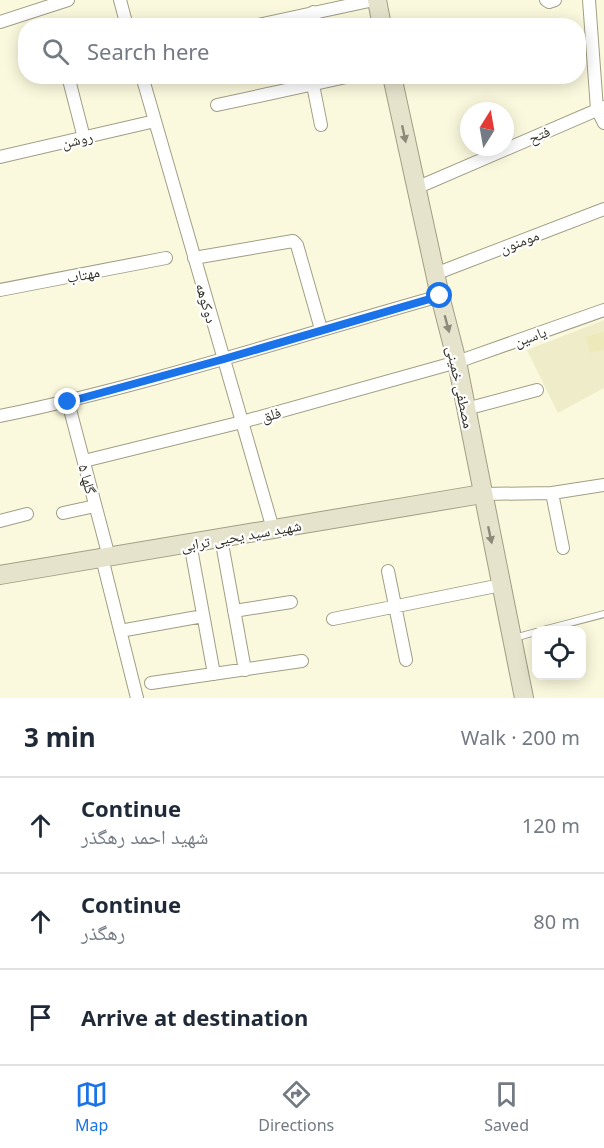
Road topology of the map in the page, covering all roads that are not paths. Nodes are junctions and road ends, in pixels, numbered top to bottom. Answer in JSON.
{"nodes":[{"id":1,"x":68,"y":0,"type":"edge"},
{"id":2,"x":120,"y":0,"type":"edge"},
{"id":3,"x":375,"y":0,"type":"edge"},
{"id":4,"x":546,"y":0,"type":"edge"},
{"id":5,"x":555,"y":0,"type":"edge"},
{"id":6,"x":593,"y":1,"type":"edge"},
{"id":7,"x":313,"y":12,"type":"junction"},
{"id":8,"x":125,"y":18,"type":"edge"},
{"id":9,"x":287,"y":18,"type":"edge"},
{"id":10,"x":314,"y":18,"type":"edge"},
{"id":11,"x":380,"y":18,"type":"edge"},
{"id":12,"x":0,"y":22,"type":"edge"},
{"id":13,"x":70,"y":84,"type":"edge"},
{"id":14,"x":144,"y":84,"type":"edge"},
{"id":15,"x":308,"y":84,"type":"edge"},
{"id":16,"x":321,"y":84,"type":"edge"},
{"id":17,"x":394,"y":84,"type":"edge"},
{"id":18,"x":217,"y":105,"type":"dead end"},
{"id":19,"x":601,"y":108,"type":"edge"},
{"id":20,"x":155,"y":121,"type":"junction"},
{"id":21,"x":604,"y":123,"type":"edge"},
{"id":22,"x":321,"y":125,"type":"dead end"},
{"id":23,"x":84,"y":138,"type":"junction"},
{"id":24,"x":0,"y":157,"type":"edge"},
{"id":25,"x":416,"y":188,"type":"junction"},
{"id":26,"x":604,"y":209,"type":"edge"},
{"id":27,"x":166,"y":258,"type":"dead end"},
{"id":28,"x":194,"y":258,"type":"junction"},
{"id":29,"x":435,"y":274,"type":"junction"},
{"id":30,"x":0,"y":290,"type":"edge"},
{"id":31,"x":440,"y":296,"type":"junction"},
{"id":32,"x":604,"y":310,"type":"edge"},
{"id":33,"x":321,"y":329,"type":"junction"},
{"id":34,"x":224,"y":359,"type":"junction"},
{"id":35,"x":457,"y":362,"type":"junction"},
{"id":36,"x":537,"y":390,"type":"dead end"},
{"id":37,"x":68,"y":402,"type":"junction"},
{"id":38,"x":466,"y":409,"type":"junction"},
{"id":39,"x":0,"y":416,"type":"edge"},
{"id":40,"x":242,"y":422,"type":"junction"},
{"id":41,"x":84,"y":461,"type":"junction"},
{"id":42,"x":604,"y":485,"type":"edge"},
{"id":43,"x":552,"y":493,"type":"junction"},
{"id":44,"x":482,"y":494,"type":"junction"},
{"id":45,"x":95,"y":506,"type":"junction"},
{"id":46,"x":63,"y":513,"type":"dead end"},
{"id":47,"x":27,"y":514,"type":"dead end"},
{"id":48,"x":0,"y":521,"type":"edge"},
{"id":49,"x":273,"y":529,"type":"junction"},
{"id":50,"x":221,"y":538,"type":"junction"},
{"id":51,"x":190,"y":543,"type":"junction"},
{"id":52,"x":563,"y":548,"type":"dead end"},
{"id":53,"x":105,"y":558,"type":"junction"},
{"id":54,"x":388,"y":571,"type":"dead end"},
{"id":55,"x":0,"y":574,"type":"edge"},
{"id":56,"x":501,"y":585,"type":"junction"},
{"id":57,"x":291,"y":602,"type":"dead end"},
{"id":58,"x":395,"y":606,"type":"junction"},
{"id":59,"x":234,"y":611,"type":"junction"},
{"id":60,"x":604,"y":614,"type":"edge"},
{"id":61,"x":203,"y":616,"type":"junction"},
{"id":62,"x":333,"y":619,"type":"dead end"},
{"id":63,"x":558,"y":626,"type":"edge"},
{"id":64,"x":120,"y":631,"type":"junction"},
{"id":65,"x":532,"y":633,"type":"edge"},
{"id":66,"x":512,"y":639,"type":"junction"},
{"id":67,"x":406,"y":660,"type":"dead end"},
{"id":68,"x":302,"y":661,"type":"dead end"},
{"id":69,"x":245,"y":670,"type":"junction"},
{"id":70,"x":214,"y":674,"type":"junction"},
{"id":71,"x":151,"y":683,"type":"dead end"},
{"id":72,"x":136,"y":698,"type":"edge"},
{"id":73,"x":524,"y":698,"type":"edge"}],
"edges":[{"from":1,"to":12,"type":"street"},
{"from":2,"to":8,"type":"street"},
{"from":3,"to":7,"type":"street"},
{"from":3,"to":11,"type":"main road"},
{"from":4,"to":5,"type":"street"},
{"from":6,"to":19,"type":"street"},
{"from":7,"to":9,"type":"street"},
{"from":7,"to":10,"type":"street"},
{"from":13,"to":23,"type":"street"},
{"from":14,"to":20,"type":"street","name":"دوکوهه"},
{"from":15,"to":18,"type":"street"},
{"from":16,"to":22,"type":"street"},
{"from":17,"to":25,"type":"main road","name":"مصطفی خمینی","one_way":true},
{"from":19,"to":21,"type":"street"},
{"from":19,"to":25,"type":"street","name":"فتح"},
{"from":20,"to":23,"type":"street","name":"روشن"},
{"from":20,"to":28,"type":"street","name":"دوکوهه"},
{"from":23,"to":24,"type":"street","name":"روشن"},
{"from":25,"to":29,"type":"main road","name":"مصطفی خمینی"},
{"from":26,"to":29,"type":"street","name":"مومنون"},
{"from":27,"to":30,"type":"street","name":"مهتاب"},
{"from":28,"to":33,"type":"street"},
{"from":28,"to":34,"type":"street","name":"دوکوهه"},
{"from":29,"to":31,"type":"main road","name":"مصطفی خمینی"},
{"from":31,"to":33,"type":"street"},
{"from":31,"to":35,"type":"main road","name":"مصطفی خمینی","one_way":true},
{"from":32,"to":35,"type":"street","name":"یاسین"},
{"from":33,"to":34,"type":"street"},
{"from":34,"to":37,"type":"street"},
{"from":34,"to":40,"type":"street","name":"دوکوهه"},
{"from":35,"to":38,"type":"main road","name":"مصطفی خمینی"},
{"from":35,"to":40,"type":"street","name":"فلق"},
{"from":36,"to":38,"type":"street"},
{"from":37,"to":39,"type":"street"},
{"from":37,"to":41,"type":"street","name":"گلها ۵"},
{"from":38,"to":44,"type":"main road","name":"مصطفی خمینی"},
{"from":40,"to":41,"type":"street","name":"فلق"},
{"from":40,"to":49,"type":"street","name":"دوکوهه"},
{"from":41,"to":45,"type":"street","name":"گلها ۵"},
{"from":42,"to":43,"type":"street"},
{"from":43,"to":44,"type":"street"},
{"from":43,"to":52,"type":"street"},
{"from":44,"to":49,"type":"main road","name":"شهید سید یحیی ترابی"},
{"from":44,"to":56,"type":"main road","name":"مصطفی خمینی","one_way":true},
{"from":45,"to":46,"type":"street"},
{"from":45,"to":53,"type":"street","name":"گلها ۵"},
{"from":47,"to":48,"type":"street"},
{"from":49,"to":50,"type":"main road","name":"شهید سید یحیی ترابی"},
{"from":50,"to":51,"type":"main road","name":"شهید سید یحیی ترابی"},
{"from":50,"to":59,"type":"street"},
{"from":51,"to":53,"type":"main road","name":"شهید سید یحیی ترابی"},
{"from":51,"to":61,"type":"street"},
{"from":53,"to":55,"type":"main road","name":"شهید سید یحیی ترابی"},
{"from":53,"to":64,"type":"street","name":"گلها ۵"},
{"from":54,"to":58,"type":"street"},
{"from":56,"to":58,"type":"street"},
{"from":56,"to":66,"type":"main road","name":"مصطفی خمینی"},
{"from":57,"to":59,"type":"street"},
{"from":58,"to":62,"type":"street"},
{"from":58,"to":67,"type":"street"},
{"from":59,"to":69,"type":"street"},
{"from":60,"to":63,"type":"lane"},
{"from":61,"to":64,"type":"street"},
{"from":61,"to":70,"type":"street"},
{"from":64,"to":72,"type":"street","name":"گلها ۵"},
{"from":65,"to":66,"type":"lane"},
{"from":66,"to":73,"type":"main road","name":"مصطفی خمینی"},
{"from":68,"to":69,"type":"street"},
{"from":69,"to":70,"type":"street"},
{"from":70,"to":71,"type":"street"}]}
